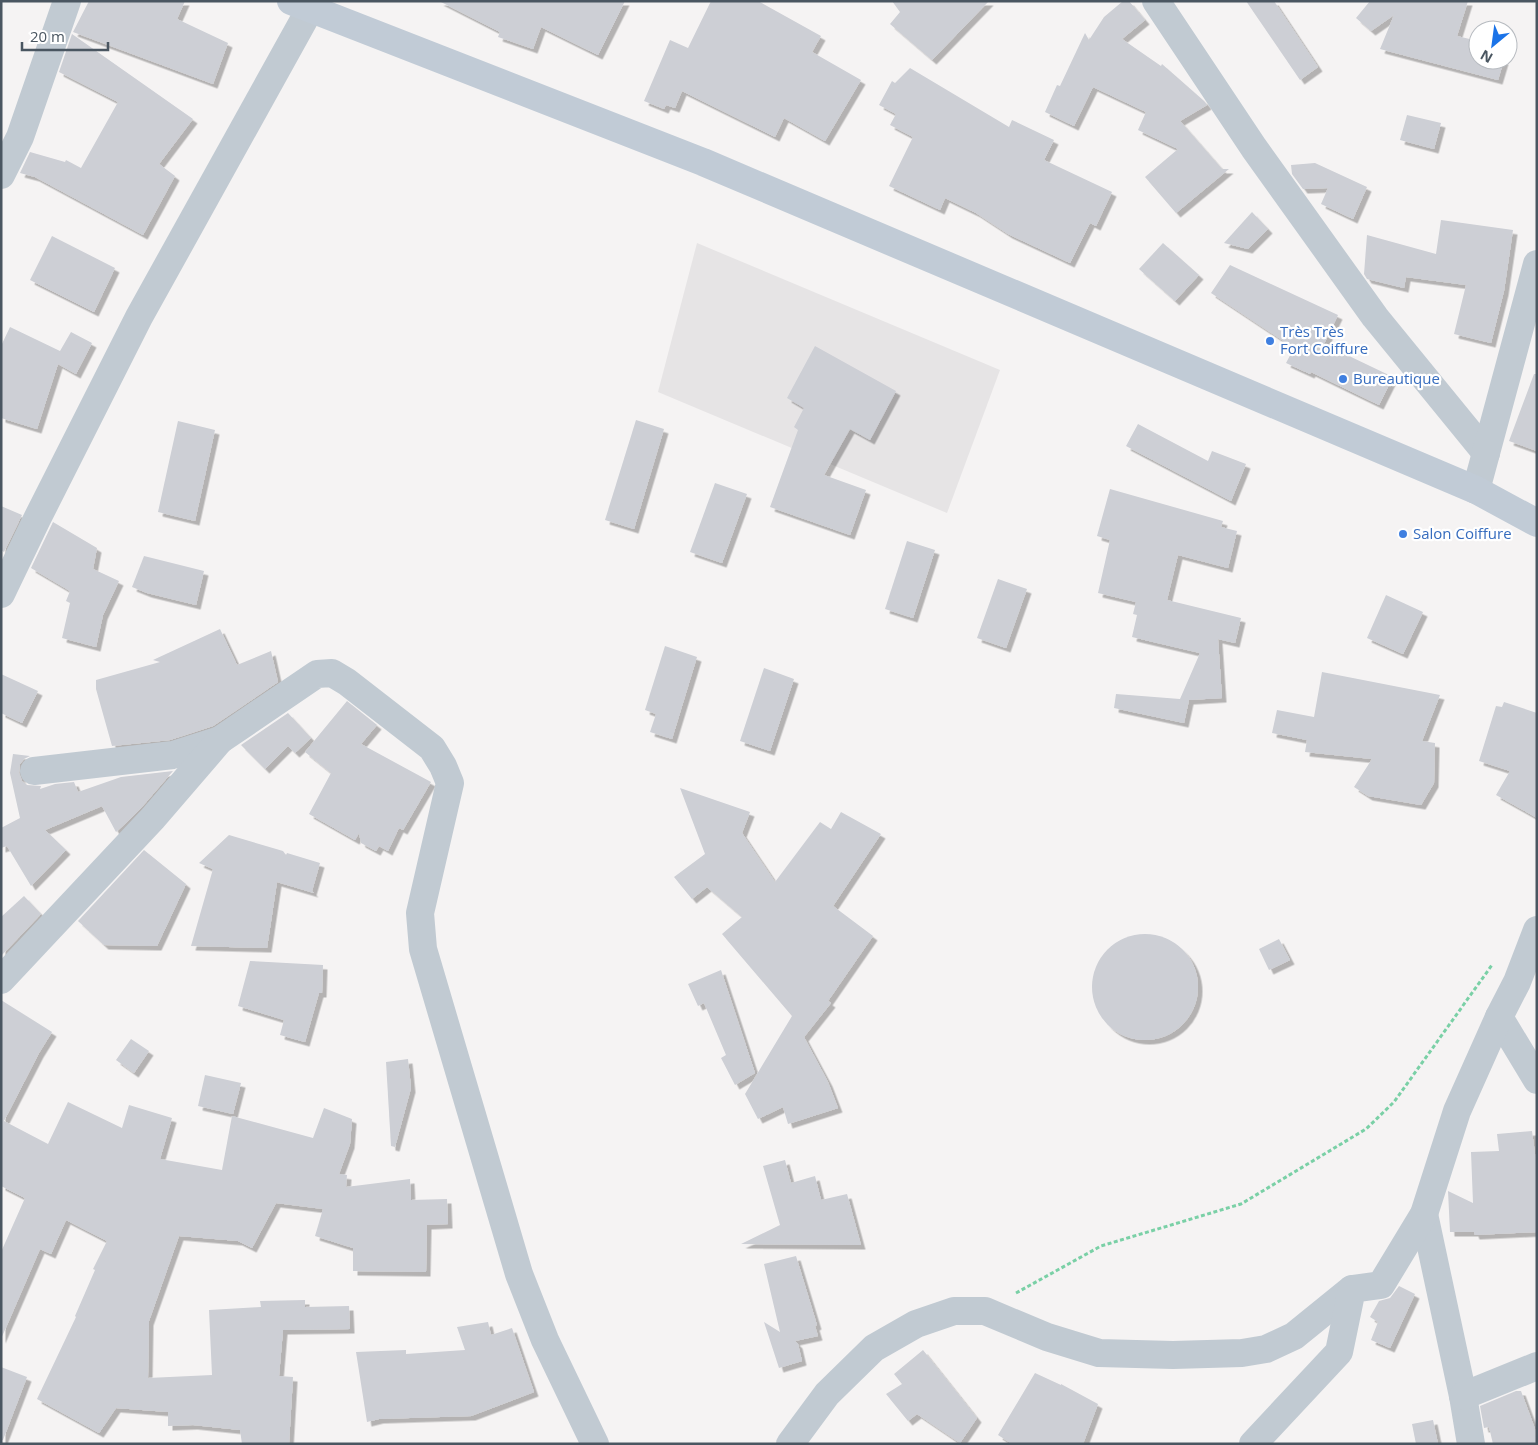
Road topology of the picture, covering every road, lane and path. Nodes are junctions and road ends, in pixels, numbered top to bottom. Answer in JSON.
{"nodes":[{"id":1,"x":66,"y":1,"type":"edge"},
{"id":2,"x":1156,"y":1,"type":"edge"},
{"id":3,"x":301,"y":5,"type":"edge"},
{"id":4,"x":1,"y":175,"type":"edge"},
{"id":5,"x":1537,"y":264,"type":"edge"},
{"id":6,"x":1486,"y":453,"type":"junction"},
{"id":7,"x":1476,"y":490,"type":"junction"},
{"id":8,"x":1537,"y":523,"type":"edge"},
{"id":9,"x":1,"y":594,"type":"edge"},
{"id":10,"x":220,"y":740,"type":"junction"},
{"id":11,"x":34,"y":771,"type":"dead end"},
{"id":12,"x":1537,"y":930,"type":"edge"},
{"id":13,"x":1496,"y":960,"type":"dead end"},
{"id":14,"x":1,"y":980,"type":"edge"},
{"id":15,"x":1527,"y":983,"type":"edge"},
{"id":16,"x":1499,"y":1017,"type":"junction"},
{"id":17,"x":1537,"y":1080,"type":"edge"},
{"id":18,"x":1424,"y":1214,"type":"junction"},
{"id":19,"x":1352,"y":1289,"type":"junction"},
{"id":20,"x":985,"y":1311,"type":"junction"},
{"id":21,"x":1537,"y":1366,"type":"edge"},
{"id":22,"x":1464,"y":1396,"type":"junction"},
{"id":23,"x":595,"y":1444,"type":"edge"},
{"id":24,"x":790,"y":1444,"type":"edge"},
{"id":25,"x":1253,"y":1444,"type":"edge"},
{"id":26,"x":1471,"y":1444,"type":"edge"}],
"edges":[{"from":1,"to":4,"type":"street"},
{"from":2,"to":6,"type":"street"},
{"from":3,"to":7,"type":"main road"},
{"from":3,"to":9,"type":"street"},
{"from":5,"to":6,"type":"street"},
{"from":6,"to":7,"type":"street"},
{"from":7,"to":8,"type":"main road"},
{"from":10,"to":11,"type":"street"},
{"from":10,"to":14,"type":"street"},
{"from":10,"to":23,"type":"street"},
{"from":12,"to":15,"type":"street"},
{"from":13,"to":20,"type":"path"},
{"from":15,"to":16,"type":"street"},
{"from":16,"to":17,"type":"street"},
{"from":16,"to":18,"type":"street"},
{"from":18,"to":19,"type":"street"},
{"from":18,"to":22,"type":"street"},
{"from":19,"to":20,"type":"street"},
{"from":19,"to":25,"type":"street"},
{"from":20,"to":24,"type":"street"},
{"from":21,"to":22,"type":"street"},
{"from":22,"to":26,"type":"street"}]}
